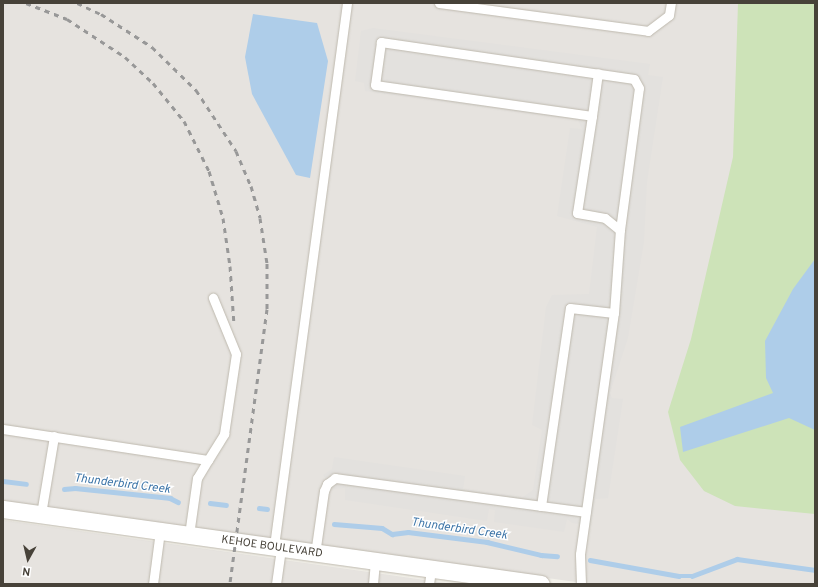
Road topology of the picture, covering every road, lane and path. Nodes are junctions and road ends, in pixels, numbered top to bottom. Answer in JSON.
{"nodes":[{"id":1,"x":347,"y":3,"type":"edge"},
{"id":2,"x":439,"y":3,"type":"edge"},
{"id":3,"x":671,"y":3,"type":"edge"},
{"id":4,"x":598,"y":73,"type":"junction"},
{"id":5,"x":592,"y":116,"type":"junction"},
{"id":6,"x":620,"y":230,"type":"junction"},
{"id":7,"x":213,"y":298,"type":"dead end"},
{"id":8,"x":614,"y":313,"type":"junction"},
{"id":9,"x":3,"y":429,"type":"edge"},
{"id":10,"x":54,"y":436,"type":"junction"},
{"id":11,"x":208,"y":460,"type":"junction"},
{"id":12,"x":541,"y":506,"type":"junction"},
{"id":13,"x":3,"y":509,"type":"edge"},
{"id":14,"x":586,"y":512,"type":"junction"},
{"id":15,"x":41,"y":514,"type":"junction"},
{"id":16,"x":160,"y":531,"type":"junction"},
{"id":17,"x":189,"y":535,"type":"junction"},
{"id":18,"x":278,"y":547,"type":"junction"},
{"id":19,"x":315,"y":554,"type":"junction"},
{"id":20,"x":376,"y":562,"type":"junction"},
{"id":21,"x":430,"y":577,"type":"edge"},
{"id":22,"x":153,"y":584,"type":"edge"},
{"id":23,"x":276,"y":584,"type":"edge"},
{"id":24,"x":373,"y":584,"type":"edge"},
{"id":25,"x":535,"y":584,"type":"edge"},
{"id":26,"x":581,"y":584,"type":"edge"}],
"edges":[{"from":1,"to":18,"type":"lane"},
{"from":2,"to":3,"type":"lane"},
{"from":4,"to":5,"type":"lane"},
{"from":4,"to":5,"type":"lane"},
{"from":4,"to":6,"type":"lane"},
{"from":5,"to":6,"type":"lane"},
{"from":6,"to":8,"type":"lane"},
{"from":7,"to":11,"type":"lane"},
{"from":8,"to":12,"type":"lane"},
{"from":8,"to":14,"type":"lane"},
{"from":9,"to":10,"type":"lane"},
{"from":10,"to":11,"type":"lane"},
{"from":10,"to":15,"type":"lane"},
{"from":11,"to":17,"type":"lane"},
{"from":12,"to":14,"type":"lane"},
{"from":12,"to":19,"type":"lane"},
{"from":13,"to":15,"type":"street","name":"KEHOE BOULEVARD"},
{"from":14,"to":26,"type":"lane"},
{"from":15,"to":16,"type":"street","name":"KEHOE BOULEVARD"},
{"from":16,"to":17,"type":"street","name":"KEHOE BOULEVARD"},
{"from":16,"to":22,"type":"lane"},
{"from":17,"to":18,"type":"street","name":"KEHOE BOULEVARD"},
{"from":18,"to":19,"type":"street","name":"KEHOE BOULEVARD"},
{"from":18,"to":23,"type":"lane"},
{"from":19,"to":20,"type":"street","name":"KEHOE BOULEVARD"},
{"from":20,"to":21,"type":"street","name":"KEHOE BOULEVARD"},
{"from":20,"to":24,"type":"lane"},
{"from":21,"to":25,"type":"street","name":"KEHOE BOULEVARD"}]}
